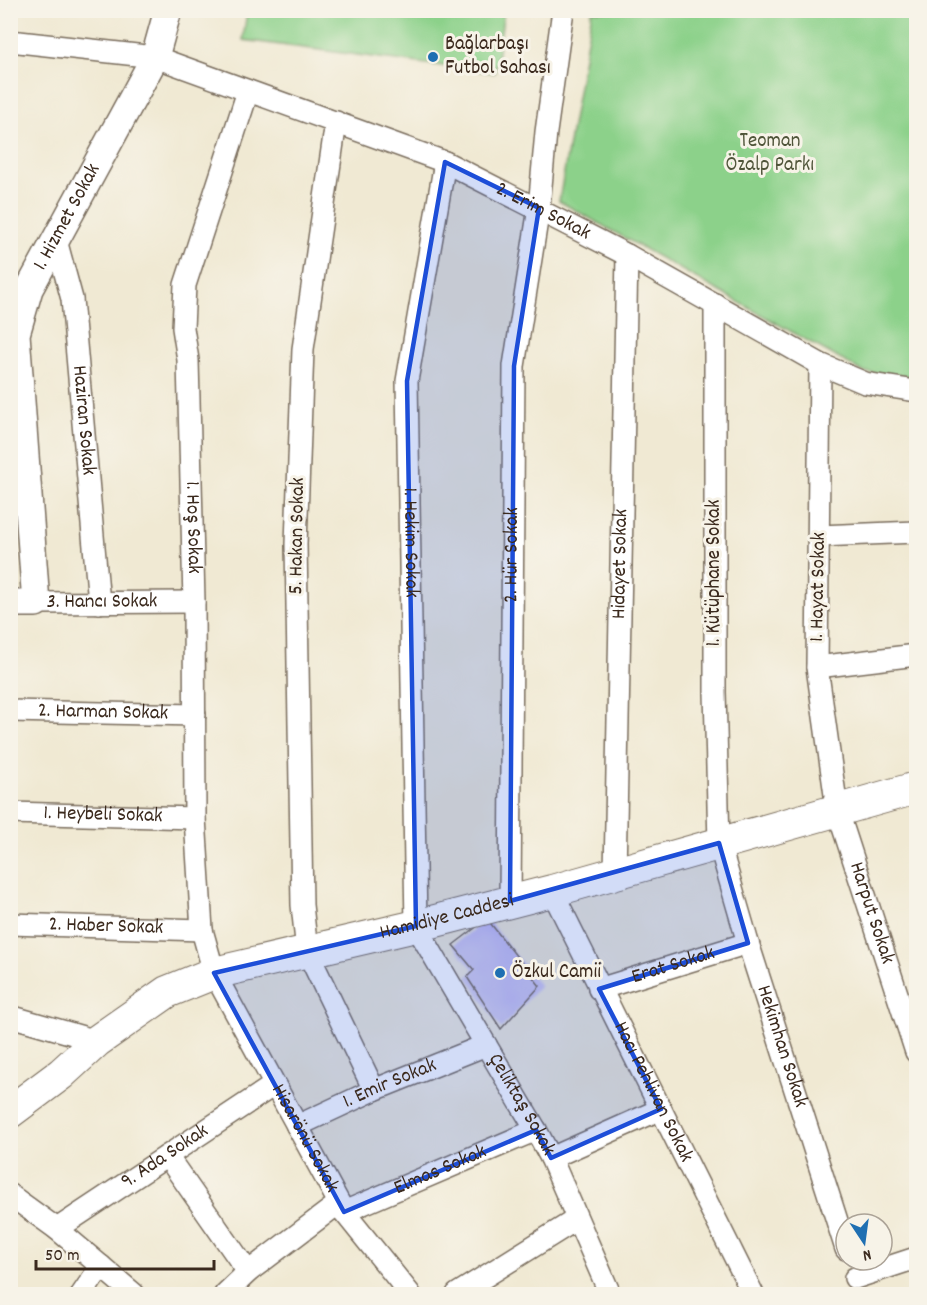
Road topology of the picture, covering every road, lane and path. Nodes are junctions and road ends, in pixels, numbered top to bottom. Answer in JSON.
{"nodes":[{"id":1,"x":168,"y":10,"type":"edge"},
{"id":2,"x":563,"y":10,"type":"edge"},
{"id":3,"x":10,"y":41,"type":"edge"},
{"id":4,"x":155,"y":57,"type":"junction"},
{"id":5,"x":248,"y":91,"type":"junction"},
{"id":6,"x":336,"y":122,"type":"junction"},
{"id":7,"x":445,"y":162,"type":"junction"},
{"id":8,"x":539,"y":208,"type":"junction"},
{"id":9,"x":56,"y":240,"type":"junction"},
{"id":10,"x":627,"y":255,"type":"junction"},
{"id":11,"x":715,"y":304,"type":"junction"},
{"id":12,"x":820,"y":364,"type":"junction"},
{"id":13,"x":14,"y":377,"type":"edge"},
{"id":14,"x":916,"y":391,"type":"edge"},
{"id":15,"x":16,"y":415,"type":"edge"},
{"id":16,"x":916,"y":532,"type":"edge"},
{"id":17,"x":819,"y":536,"type":"junction"},
{"id":18,"x":195,"y":602,"type":"junction"},
{"id":19,"x":23,"y":603,"type":"edge"},
{"id":20,"x":99,"y":603,"type":"junction"},
{"id":21,"x":916,"y":655,"type":"edge"},
{"id":22,"x":818,"y":667,"type":"junction"},
{"id":23,"x":10,"y":711,"type":"edge"},
{"id":24,"x":195,"y":715,"type":"junction"},
{"id":25,"x":916,"y":788,"type":"edge"},
{"id":26,"x":837,"y":809,"type":"junction"},
{"id":27,"x":10,"y":813,"type":"edge"},
{"id":28,"x":195,"y":818,"type":"junction"},
{"id":29,"x":719,"y":843,"type":"junction"},
{"id":30,"x":615,"y":874,"type":"junction"},
{"id":31,"x":552,"y":891,"type":"junction"},
{"id":32,"x":510,"y":902,"type":"junction"},
{"id":33,"x":10,"y":924,"type":"edge"},
{"id":34,"x":416,"y":926,"type":"junction"},
{"id":35,"x":202,"y":930,"type":"junction"},
{"id":36,"x":748,"y":943,"type":"junction"},
{"id":37,"x":307,"y":951,"type":"junction"},
{"id":38,"x":214,"y":973,"type":"junction"},
{"id":39,"x":599,"y":988,"type":"junction"},
{"id":40,"x":10,"y":1016,"type":"edge"},
{"id":41,"x":97,"y":1041,"type":"junction"},
{"id":42,"x":486,"y":1045,"type":"junction"},
{"id":43,"x":916,"y":1052,"type":"edge"},
{"id":44,"x":274,"y":1085,"type":"junction"},
{"id":45,"x":374,"y":1090,"type":"junction"},
{"id":46,"x":661,"y":1109,"type":"junction"},
{"id":47,"x":10,"y":1112,"type":"edge"},
{"id":48,"x":297,"y":1126,"type":"junction"},
{"id":49,"x":536,"y":1130,"type":"junction"},
{"id":50,"x":167,"y":1156,"type":"junction"},
{"id":51,"x":551,"y":1158,"type":"junction"},
{"id":52,"x":12,"y":1199,"type":"edge"},
{"id":53,"x":341,"y":1208,"type":"junction"},
{"id":54,"x":834,"y":1212,"type":"edge"},
{"id":55,"x":577,"y":1219,"type":"junction"},
{"id":56,"x":57,"y":1229,"type":"junction"},
{"id":57,"x":916,"y":1258,"type":"edge"},
{"id":58,"x":101,"y":1266,"type":"junction"},
{"id":59,"x":248,"y":1272,"type":"junction"},
{"id":60,"x":855,"y":1278,"type":"edge"},
{"id":61,"x":400,"y":1291,"type":"edge"},
{"id":62,"x":82,"y":1294,"type":"edge"},
{"id":63,"x":134,"y":1294,"type":"edge"},
{"id":64,"x":225,"y":1294,"type":"edge"},
{"id":65,"x":457,"y":1294,"type":"edge"},
{"id":66,"x":610,"y":1294,"type":"edge"},
{"id":67,"x":753,"y":1294,"type":"edge"}],
"edges":[{"from":1,"to":4,"type":"street","name":"1. Hizmet Sokak"},
{"from":2,"to":8,"type":"street","name":"2. Hür Sokak"},
{"from":3,"to":4,"type":"street","name":"2. Erim Sokak"},
{"from":4,"to":5,"type":"street","name":"2. Erim Sokak"},
{"from":4,"to":9,"type":"street","name":"1. Hizmet Sokak"},
{"from":5,"to":6,"type":"street","name":"2. Erim Sokak"},
{"from":5,"to":18,"type":"street","name":"1. Hoş Sokak"},
{"from":6,"to":7,"type":"street","name":"2. Erim Sokak"},
{"from":6,"to":37,"type":"street","name":"5. Hakan Sokak"},
{"from":7,"to":8,"type":"street","name":"2. Erim Sokak"},
{"from":7,"to":34,"type":"street","name":"1. Hekim Sokak"},
{"from":8,"to":10,"type":"street","name":"2. Erim Sokak"},
{"from":8,"to":32,"type":"street","name":"2. Hür Sokak"},
{"from":9,"to":13,"type":"street","name":"1. Hizmet Sokak"},
{"from":9,"to":20,"type":"street","name":"Haziran Sokak"},
{"from":10,"to":11,"type":"street","name":"2. Erim Sokak"},
{"from":10,"to":30,"type":"street","name":"Hidayet Sokak"},
{"from":11,"to":12,"type":"street","name":"2. Erim Sokak"},
{"from":11,"to":29,"type":"street","name":"1. Kütüphane Sokak"},
{"from":12,"to":14,"type":"street","name":"2. Erim Sokak"},
{"from":12,"to":17,"type":"street","name":"1. Hayat Sokak"},
{"from":13,"to":15,"type":"street","name":"1. Hizmet Sokak"},
{"from":15,"to":19,"type":"street","name":"1. Hizmet Sokak"},
{"from":16,"to":17,"type":"street"},
{"from":17,"to":22,"type":"street","name":"1. Hayat Sokak"},
{"from":18,"to":20,"type":"street","name":"3. Hancı Sokak"},
{"from":18,"to":24,"type":"street","name":"1. Hoş Sokak"},
{"from":19,"to":20,"type":"street","name":"3. Hancı Sokak"},
{"from":21,"to":22,"type":"street"},
{"from":22,"to":26,"type":"street","name":"1. Hayat Sokak"},
{"from":23,"to":24,"type":"street","name":"2. Harman Sokak"},
{"from":24,"to":28,"type":"street","name":"1. Hoş Sokak"},
{"from":25,"to":26,"type":"main road","name":"Hamidiye Caddesi"},
{"from":26,"to":29,"type":"main road","name":"Hamidiye Caddesi"},
{"from":26,"to":43,"type":"street","name":"Harput Sokak"},
{"from":27,"to":28,"type":"street","name":"1. Heybeli Sokak"},
{"from":28,"to":35,"type":"street","name":"1. Hoş Sokak"},
{"from":29,"to":30,"type":"main road","name":"Hamidiye Caddesi"},
{"from":29,"to":36,"type":"street","name":"Hekimhan Sokak"},
{"from":30,"to":31,"type":"main road","name":"Hamidiye Caddesi"},
{"from":31,"to":32,"type":"main road","name":"Hamidiye Caddesi"},
{"from":31,"to":39,"type":"street","name":"Hacı Pehlivan Sokak"},
{"from":32,"to":34,"type":"main road","name":"Hamidiye Caddesi"},
{"from":33,"to":35,"type":"street","name":"2. Haber Sokak"},
{"from":34,"to":37,"type":"main road","name":"Hamidiye Caddesi"},
{"from":34,"to":42,"type":"street","name":"Çeliktaş Sokak"},
{"from":35,"to":38,"type":"street","name":"1. Hoş Sokak"},
{"from":36,"to":39,"type":"street","name":"Erat Sokak"},
{"from":36,"to":54,"type":"street","name":"Hekimhan Sokak"},
{"from":37,"to":38,"type":"main road","name":"Hamidiye Caddesi"},
{"from":37,"to":45,"type":"street","name":"5. Hakan Sokak"},
{"from":38,"to":41,"type":"main road","name":"Hamidiye Caddesi"},
{"from":38,"to":44,"type":"street","name":"Hisarönü Sokak"},
{"from":39,"to":46,"type":"street","name":"Hacı Pehlivan Sokak"},
{"from":40,"to":41,"type":"street"},
{"from":41,"to":47,"type":"main road","name":"Hamidiye Caddesi"},
{"from":42,"to":45,"type":"street","name":"1. Emir Sokak"},
{"from":42,"to":49,"type":"street","name":"Çeliktaş Sokak"},
{"from":44,"to":48,"type":"street","name":"Hisarönü Sokak"},
{"from":44,"to":50,"type":"street","name":"9. Ada Sokak"},
{"from":45,"to":48,"type":"street","name":"1. Emir Sokak"},
{"from":46,"to":51,"type":"street"},
{"from":46,"to":67,"type":"street","name":"Hacı Pehlivan Sokak"},
{"from":48,"to":53,"type":"street","name":"Hisarönü Sokak"},
{"from":49,"to":51,"type":"street","name":"Çeliktaş Sokak"},
{"from":49,"to":53,"type":"street","name":"Elmas Sokak"},
{"from":50,"to":56,"type":"street","name":"9. Ada Sokak"},
{"from":50,"to":59,"type":"street"},
{"from":51,"to":55,"type":"street","name":"Çeliktaş Sokak"},
{"from":52,"to":56,"type":"street"},
{"from":53,"to":59,"type":"street","name":"Elmas Sokak"},
{"from":53,"to":61,"type":"street","name":"Hisarönü Sokak"},
{"from":55,"to":65,"type":"street"},
{"from":55,"to":66,"type":"street","name":"Çeliktaş Sokak"},
{"from":56,"to":58,"type":"street"},
{"from":57,"to":60,"type":"street"},
{"from":58,"to":62,"type":"street"},
{"from":58,"to":63,"type":"street"},
{"from":59,"to":64,"type":"street","name":"Elmas Sokak"}]}
